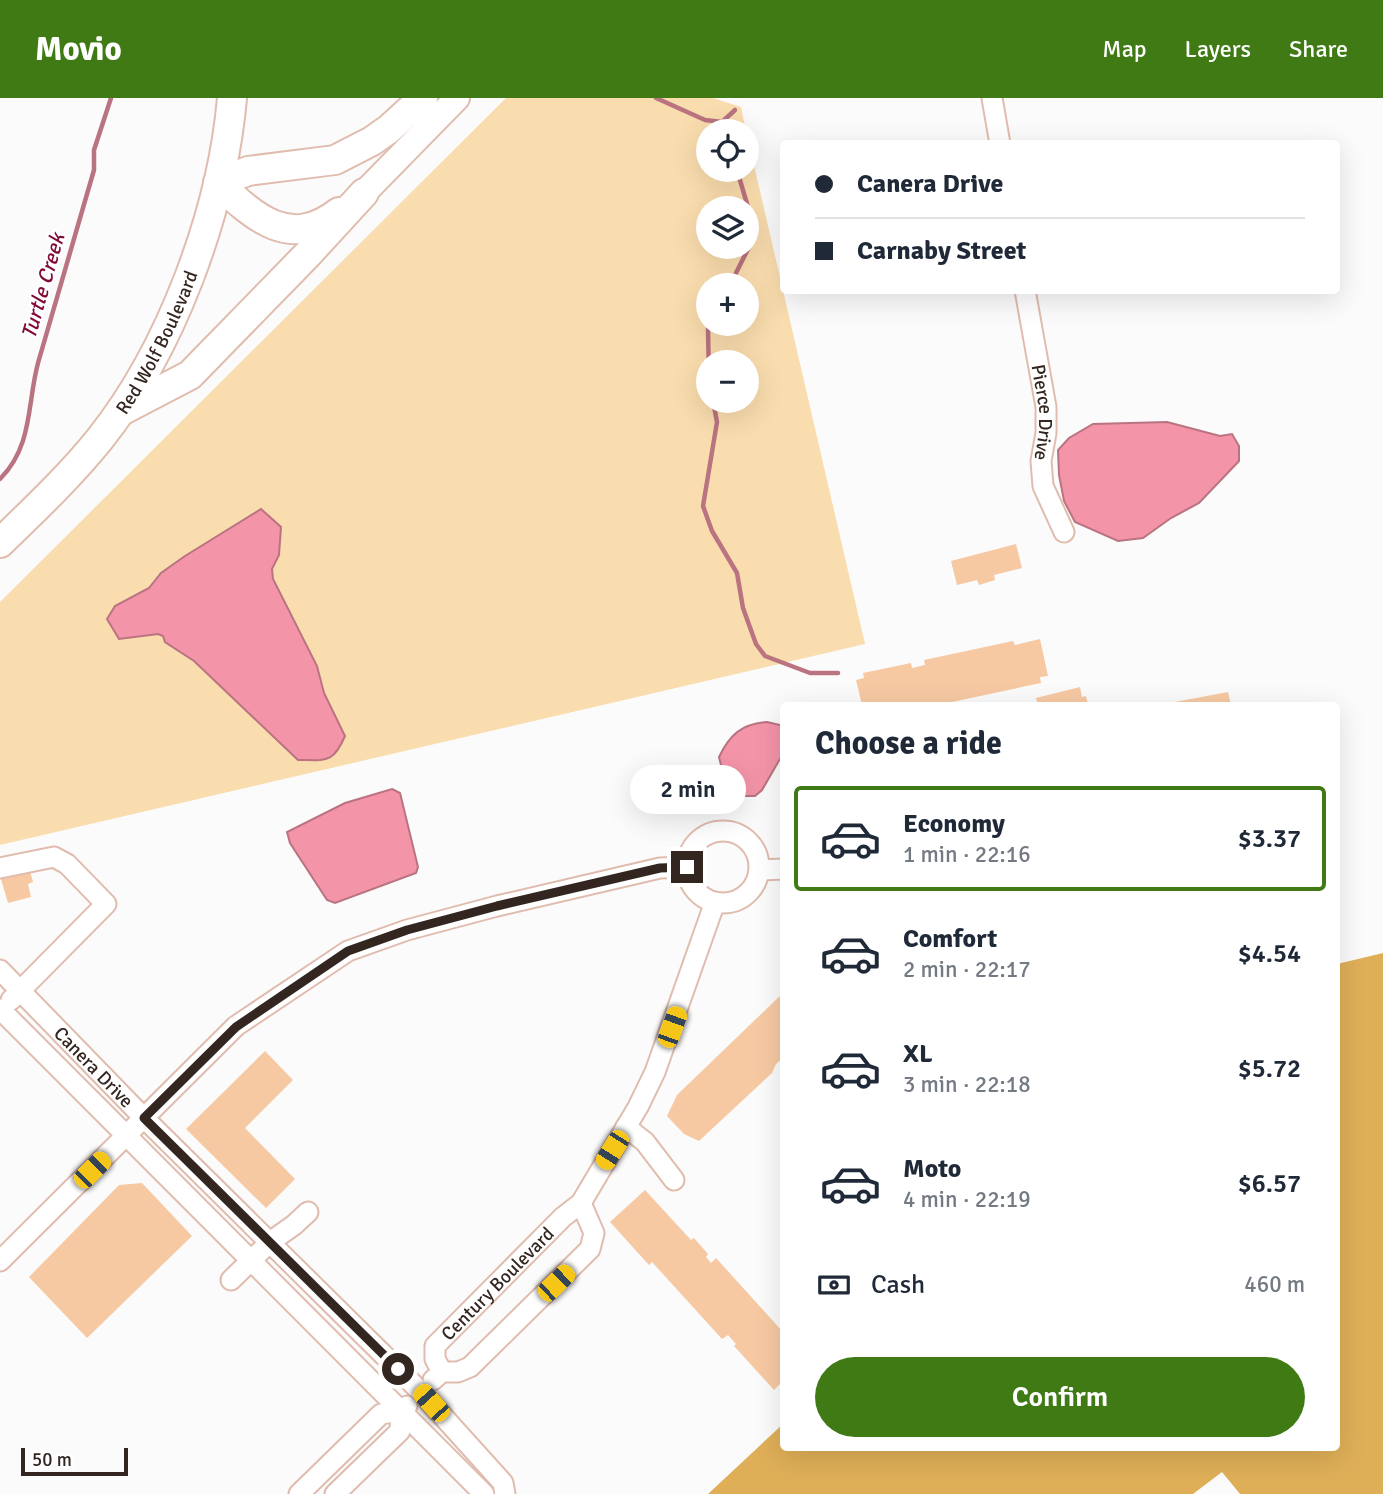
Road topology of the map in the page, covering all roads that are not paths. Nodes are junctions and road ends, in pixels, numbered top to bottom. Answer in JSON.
{"nodes":[{"id":1,"x":232,"y":98,"type":"edge"},
{"id":2,"x":423,"y":98,"type":"edge"},
{"id":3,"x":457,"y":98,"type":"edge"},
{"id":4,"x":992,"y":98,"type":"edge"},
{"id":5,"x":999,"y":140,"type":"edge"},
{"id":6,"x":218,"y":183,"type":"junction"},
{"id":7,"x":364,"y":194,"type":"junction"},
{"id":8,"x":1026,"y":294,"type":"edge"},
{"id":9,"x":119,"y":413,"type":"junction"},
{"id":10,"x":1064,"y":532,"type":"dead end"},
{"id":11,"x":0,"y":543,"type":"edge"},
{"id":12,"x":687,"y":867,"type":"junction"},
{"id":13,"x":0,"y":868,"type":"edge"},
{"id":14,"x":780,"y":869,"type":"edge"},
{"id":15,"x":759,"y":870,"type":"junction"},
{"id":16,"x":715,"y":902,"type":"junction"},
{"id":17,"x":0,"y":970,"type":"edge"},
{"id":18,"x":21,"y":991,"type":"junction"},
{"id":19,"x":1,"y":1010,"type":"edge"},
{"id":20,"x":144,"y":1118,"type":"junction"},
{"id":21,"x":626,"y":1127,"type":"junction"},
{"id":22,"x":125,"y":1136,"type":"junction"},
{"id":23,"x":674,"y":1180,"type":"dead end"},
{"id":24,"x":581,"y":1203,"type":"junction"},
{"id":25,"x":308,"y":1212,"type":"dead end"},
{"id":26,"x":270,"y":1242,"type":"junction"},
{"id":27,"x":0,"y":1261,"type":"edge"},
{"id":28,"x":251,"y":1261,"type":"junction"},
{"id":29,"x":231,"y":1280,"type":"dead end"},
{"id":30,"x":442,"y":1372,"type":"junction"},
{"id":31,"x":421,"y":1392,"type":"junction"},
{"id":32,"x":401,"y":1411,"type":"junction"},
{"id":33,"x":299,"y":1494,"type":"edge"},
{"id":34,"x":335,"y":1494,"type":"edge"},
{"id":35,"x":484,"y":1494,"type":"edge"},
{"id":36,"x":505,"y":1494,"type":"edge"}],
"edges":[{"from":1,"to":6,"type":"highway","name":"Red Wolf Boulevard"},
{"from":2,"to":6,"type":"highway"},
{"from":3,"to":7,"type":"main road"},
{"from":4,"to":5,"type":"street"},
{"from":6,"to":7,"type":"highway"},
{"from":6,"to":9,"type":"highway","name":"Red Wolf Boulevard"},
{"from":7,"to":9,"type":"highway"},
{"from":8,"to":10,"type":"street","name":"Pierce Drive"},
{"from":9,"to":11,"type":"highway","name":"Red Wolf Boulevard"},
{"from":12,"to":15,"type":"street"},
{"from":12,"to":16,"type":"street"},
{"from":12,"to":20,"type":"street"},
{"from":13,"to":18,"type":"street"},
{"from":14,"to":15,"type":"street"},
{"from":15,"to":16,"type":"street"},
{"from":16,"to":21,"type":"street","name":"Century Boulevard"},
{"from":17,"to":18,"type":"street","name":"Canera Drive"},
{"from":18,"to":19,"type":"street"},
{"from":18,"to":20,"type":"street","name":"Canera Drive"},
{"from":19,"to":22,"type":"street","name":"Canera Drive"},
{"from":20,"to":22,"type":"street"},
{"from":20,"to":26,"type":"street","name":"Canera Drive"},
{"from":21,"to":23,"type":"street"},
{"from":21,"to":24,"type":"street","name":"Century Boulevard"},
{"from":22,"to":27,"type":"street"},
{"from":22,"to":28,"type":"street","name":"Canera Drive"},
{"from":24,"to":30,"type":"street","name":"Century Boulevard"},
{"from":24,"to":30,"type":"street","name":"Century Boulevard"},
{"from":25,"to":26,"type":"street"},
{"from":26,"to":28,"type":"street"},
{"from":26,"to":31,"type":"street","name":"Canera Drive"},
{"from":28,"to":29,"type":"street"},
{"from":28,"to":32,"type":"street","name":"Canera Drive"},
{"from":30,"to":31,"type":"street","name":"Century Boulevard"},
{"from":31,"to":32,"type":"street","name":"Century Boulevard"},
{"from":31,"to":36,"type":"street","name":"Canera Drive"},
{"from":32,"to":33,"type":"street","name":"Century Boulevard"},
{"from":32,"to":34,"type":"street","name":"Century Boulevard"},
{"from":32,"to":35,"type":"street","name":"Canera Drive"}]}
